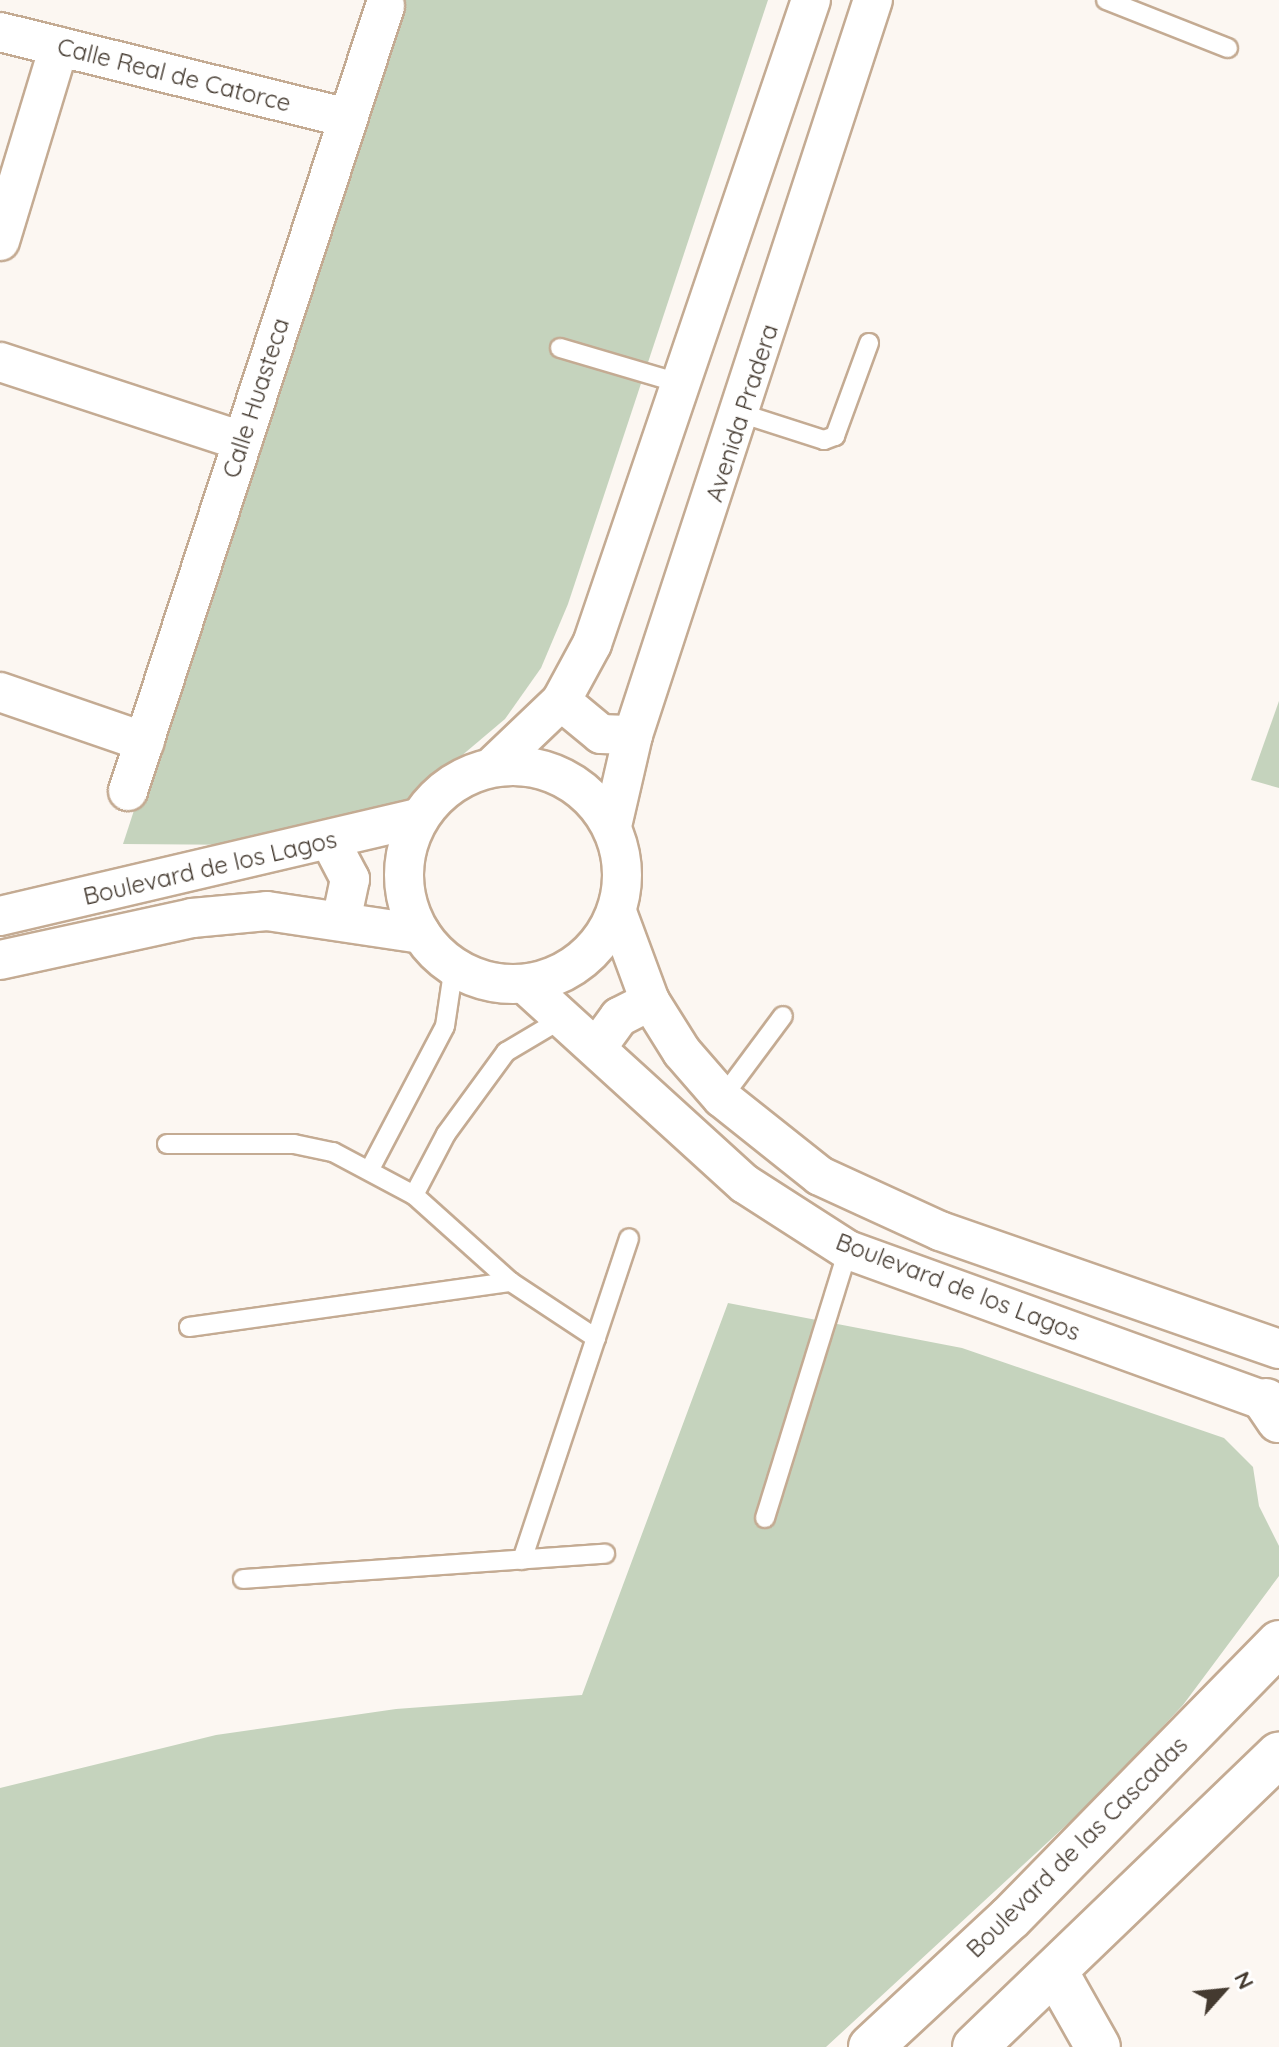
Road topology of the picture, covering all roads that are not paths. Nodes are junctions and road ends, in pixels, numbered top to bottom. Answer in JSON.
{"nodes":[{"id":1,"x":811,"y":0,"type":"edge"},
{"id":2,"x":873,"y":0,"type":"edge"},
{"id":3,"x":1106,"y":0,"type":"edge"},
{"id":4,"x":385,"y":6,"type":"dead end"},
{"id":5,"x":0,"y":32,"type":"edge"},
{"id":6,"x":59,"y":47,"type":"junction"},
{"id":7,"x":1228,"y":48,"type":"dead end"},
{"id":8,"x":348,"y":118,"type":"junction"},
{"id":9,"x":737,"y":231,"type":"junction"},
{"id":10,"x":0,"y":241,"type":"edge"},
{"id":11,"x":793,"y":251,"type":"junction"},
{"id":12,"x":869,"y":343,"type":"dead end"},
{"id":13,"x":560,"y":348,"type":"dead end"},
{"id":14,"x":0,"y":362,"type":"edge"},
{"id":15,"x":682,"y":384,"type":"junction"},
{"id":16,"x":743,"y":414,"type":"junction"},
{"id":17,"x":242,"y":441,"type":"junction"},
{"id":18,"x":0,"y":692,"type":"edge"},
{"id":19,"x":561,"y":701,"type":"junction"},
{"id":20,"x":633,"y":735,"type":"junction"},
{"id":21,"x":145,"y":742,"type":"junction"},
{"id":22,"x":492,"y":767,"type":"junction"},
{"id":23,"x":128,"y":791,"type":"dead end"},
{"id":24,"x":419,"y":818,"type":"junction"},
{"id":25,"x":612,"y":826,"type":"junction"},
{"id":26,"x":330,"y":841,"type":"junction"},
{"id":27,"x":617,"y":912,"type":"junction"},
{"id":28,"x":0,"y":916,"type":"edge"},
{"id":29,"x":342,"y":918,"type":"junction"},
{"id":30,"x":421,"y":934,"type":"junction"},
{"id":31,"x":0,"y":960,"type":"edge"},
{"id":32,"x":454,"y":966,"type":"junction"},
{"id":33,"x":526,"y":985,"type":"junction"},
{"id":34,"x":650,"y":1001,"type":"junction"},
{"id":35,"x":783,"y":1016,"type":"dead end"},
{"id":36,"x":565,"y":1017,"type":"junction"},
{"id":37,"x":598,"y":1046,"type":"junction"},
{"id":38,"x":722,"y":1098,"type":"junction"},
{"id":39,"x":167,"y":1144,"type":"dead end"},
{"id":40,"x":370,"y":1169,"type":"junction"},
{"id":41,"x":414,"y":1195,"type":"junction"},
{"id":42,"x":629,"y":1238,"type":"dead end"},
{"id":43,"x":848,"y":1250,"type":"junction"},
{"id":44,"x":511,"y":1282,"type":"junction"},
{"id":45,"x":189,"y":1327,"type":"dead end"},
{"id":46,"x":596,"y":1338,"type":"junction"},
{"id":47,"x":1279,"y":1349,"type":"edge"},
{"id":48,"x":1275,"y":1409,"type":"edge"},
{"id":49,"x":765,"y":1518,"type":"dead end"},
{"id":50,"x":605,"y":1554,"type":"dead end"},
{"id":51,"x":522,"y":1560,"type":"junction"},
{"id":52,"x":243,"y":1579,"type":"dead end"},
{"id":53,"x":1279,"y":1643,"type":"edge"},
{"id":54,"x":1279,"y":1754,"type":"edge"},
{"id":55,"x":1044,"y":1981,"type":"junction"},
{"id":56,"x":871,"y":2047,"type":"edge"},
{"id":57,"x":975,"y":2047,"type":"edge"},
{"id":58,"x":1066,"y":2047,"type":"edge"},
{"id":59,"x":1098,"y":2047,"type":"edge"}],
"edges":[{"from":1,"to":9,"type":"street"},
{"from":2,"to":11,"type":"street","name":"Avenida Pradera"},
{"from":3,"to":7,"type":"lane"},
{"from":4,"to":8,"type":"street","name":"Calle Huasteca"},
{"from":5,"to":6,"type":"street","name":"Calle Real de Catorce"},
{"from":6,"to":8,"type":"street","name":"Calle Real de Catorce"},
{"from":6,"to":10,"type":"street"},
{"from":8,"to":17,"type":"street","name":"Calle Huasteca"},
{"from":9,"to":11,"type":"street"},
{"from":9,"to":15,"type":"street"},
{"from":11,"to":16,"type":"street","name":"Avenida Pradera"},
{"from":12,"to":16,"type":"lane"},
{"from":13,"to":15,"type":"lane"},
{"from":14,"to":17,"type":"street"},
{"from":15,"to":19,"type":"street"},
{"from":16,"to":20,"type":"street","name":"Avenida Pradera"},
{"from":17,"to":21,"type":"street","name":"Calle Huasteca"},
{"from":18,"to":21,"type":"street"},
{"from":19,"to":20,"type":"street"},
{"from":19,"to":22,"type":"street"},
{"from":20,"to":25,"type":"street","name":"Avenida Pradera"},
{"from":21,"to":23,"type":"street","name":"Calle Huasteca"},
{"from":22,"to":24,"type":"street"},
{"from":22,"to":25,"type":"street"},
{"from":24,"to":26,"type":"street","name":"Boulevard de los Lagos"},
{"from":24,"to":30,"type":"street"},
{"from":25,"to":27,"type":"street"},
{"from":26,"to":28,"type":"street","name":"Boulevard de los Lagos"},
{"from":26,"to":29,"type":"street"},
{"from":27,"to":33,"type":"street"},
{"from":27,"to":34,"type":"street","name":"Boulevard de los Lagos"},
{"from":29,"to":30,"type":"street","name":"Boulevard de los Lagos"},
{"from":29,"to":31,"type":"street","name":"Boulevard de los Lagos"},
{"from":30,"to":32,"type":"street"},
{"from":32,"to":33,"type":"street"},
{"from":32,"to":40,"type":"lane"},
{"from":33,"to":36,"type":"street","name":"Boulevard de los Lagos"},
{"from":34,"to":37,"type":"street"},
{"from":34,"to":38,"type":"street","name":"Boulevard de los Lagos"},
{"from":35,"to":38,"type":"lane"},
{"from":36,"to":37,"type":"street","name":"Boulevard de los Lagos"},
{"from":36,"to":41,"type":"lane"},
{"from":37,"to":43,"type":"street","name":"Boulevard de los Lagos"},
{"from":38,"to":47,"type":"street","name":"Boulevard de los Lagos"},
{"from":39,"to":40,"type":"lane"},
{"from":40,"to":41,"type":"lane"},
{"from":41,"to":44,"type":"lane"},
{"from":42,"to":46,"type":"lane"},
{"from":43,"to":48,"type":"street","name":"Boulevard de los Lagos"},
{"from":43,"to":49,"type":"lane"},
{"from":44,"to":45,"type":"lane"},
{"from":44,"to":46,"type":"lane"},
{"from":46,"to":51,"type":"lane"},
{"from":50,"to":51,"type":"lane"},
{"from":51,"to":52,"type":"lane"},
{"from":53,"to":56,"type":"main road","name":"Boulevard de las Cascadas"},
{"from":54,"to":55,"type":"main road"},
{"from":55,"to":57,"type":"main road"},
{"from":55,"to":58,"type":"main road"},
{"from":55,"to":59,"type":"main road"}]}
